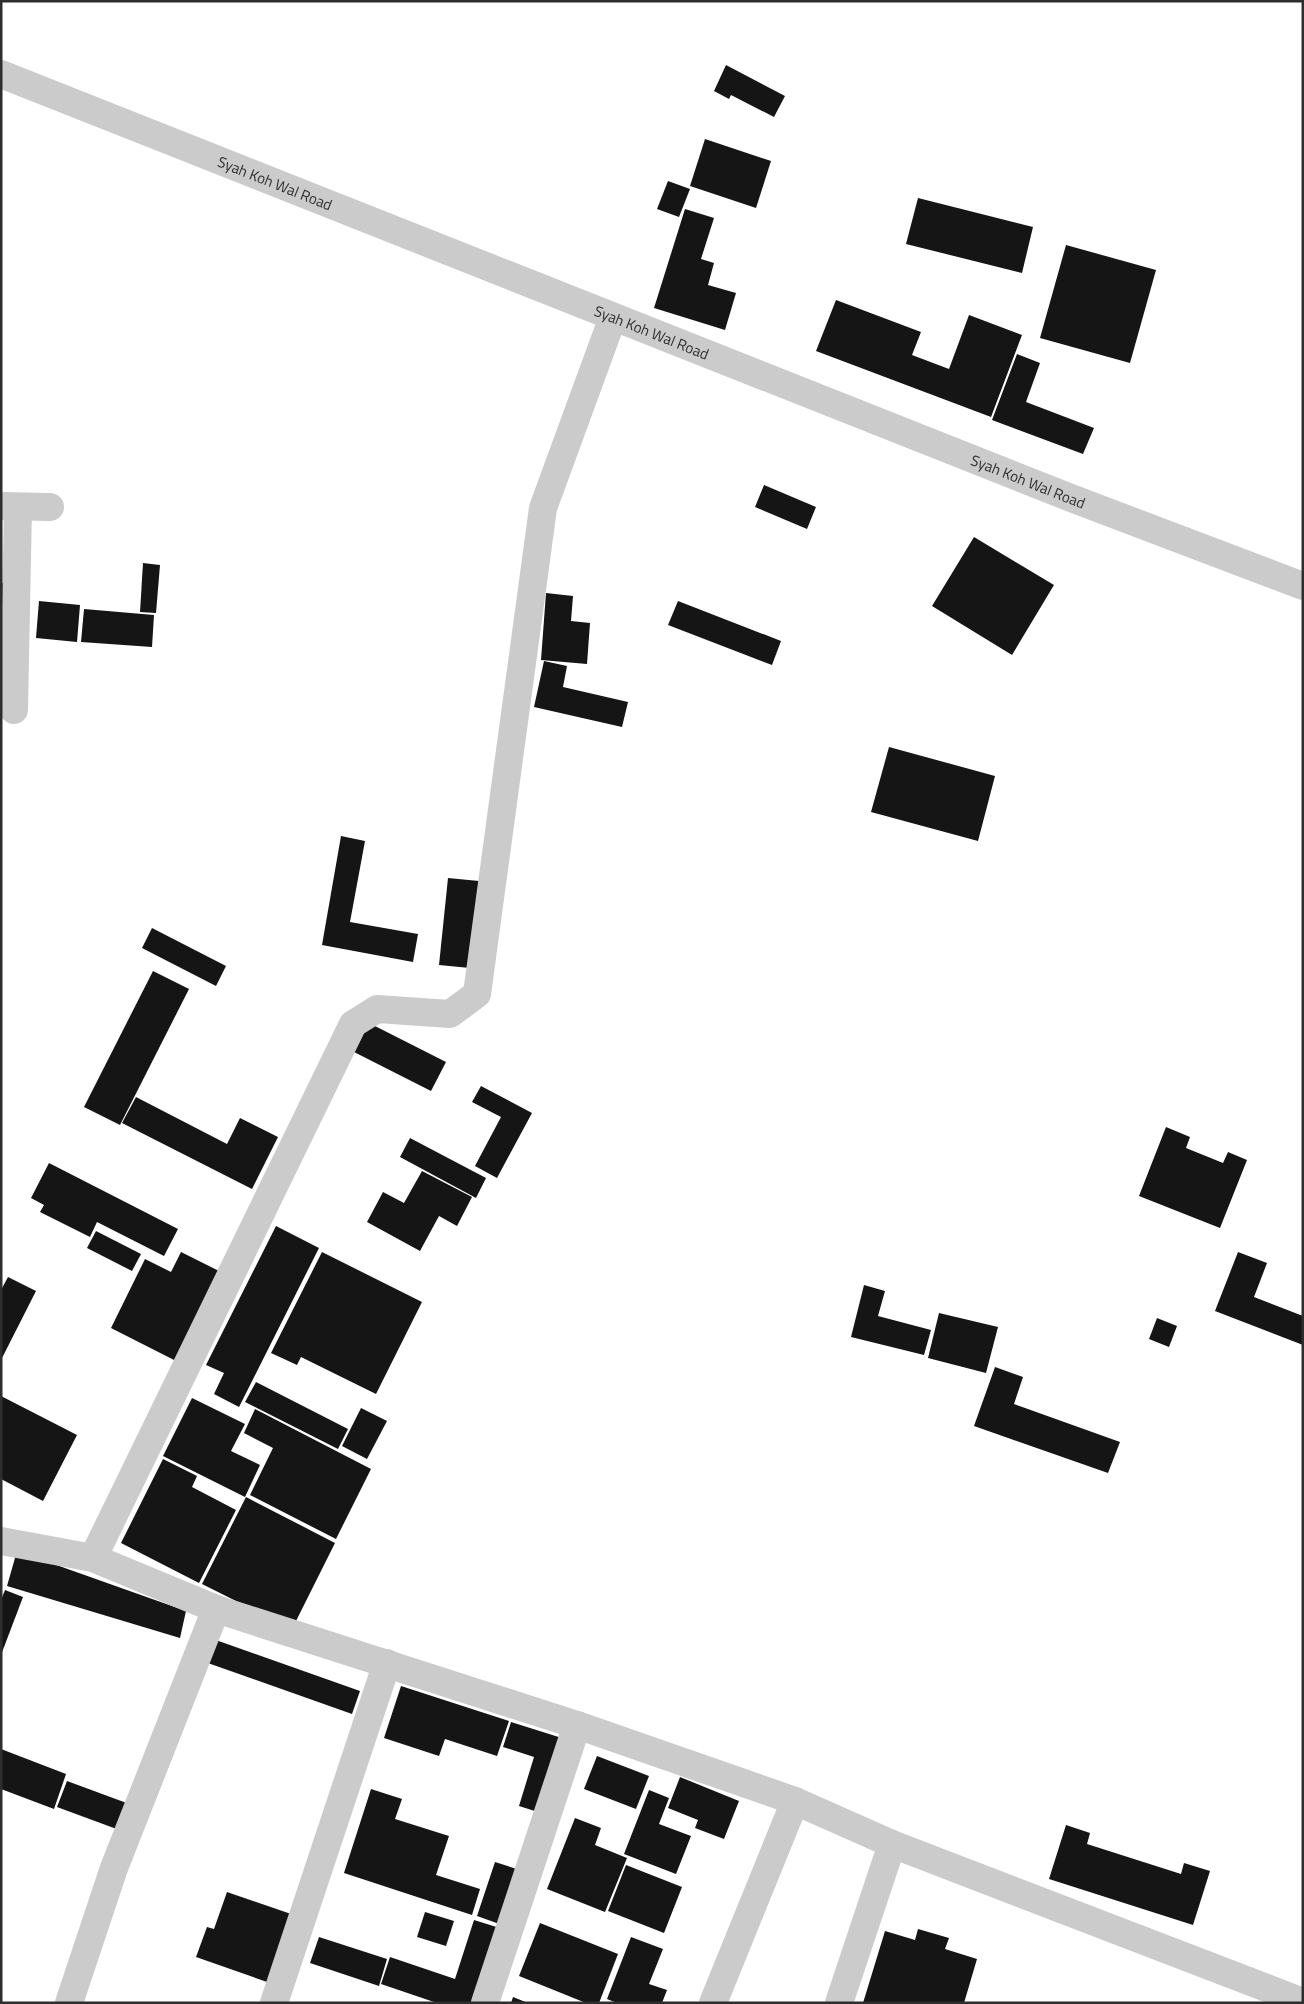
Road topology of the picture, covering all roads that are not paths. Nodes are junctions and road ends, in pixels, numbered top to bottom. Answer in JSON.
{"nodes":[{"id":1,"x":1,"y":74,"type":"edge"},
{"id":2,"x":613,"y":317,"type":"junction"},
{"id":3,"x":50,"y":506,"type":"dead end"},
{"id":4,"x":10,"y":507,"type":"edge"},
{"id":5,"x":1303,"y":586,"type":"edge"},
{"id":6,"x":14,"y":710,"type":"dead end"},
{"id":7,"x":1,"y":1541,"type":"edge"},
{"id":8,"x":93,"y":1558,"type":"junction"},
{"id":9,"x":216,"y":1609,"type":"junction"},
{"id":10,"x":387,"y":1663,"type":"junction"},
{"id":11,"x":577,"y":1725,"type":"junction"},
{"id":12,"x":795,"y":1802,"type":"junction"},
{"id":13,"x":892,"y":1844,"type":"junction"},
{"id":14,"x":1303,"y":2002,"type":"edge"},
{"id":15,"x":68,"y":2003,"type":"edge"},
{"id":16,"x":274,"y":2003,"type":"edge"},
{"id":17,"x":485,"y":2003,"type":"edge"},
{"id":18,"x":713,"y":2003,"type":"edge"},
{"id":19,"x":839,"y":2003,"type":"edge"}],
"edges":[{"from":1,"to":2,"type":"street","name":"Syah Koh Wal Road"},
{"from":2,"to":5,"type":"street","name":"Syah Koh Wal Road"},
{"from":2,"to":8,"type":"street"},
{"from":3,"to":4,"type":"street"},
{"from":4,"to":6,"type":"street"},
{"from":7,"to":8,"type":"street"},
{"from":8,"to":9,"type":"street"},
{"from":9,"to":10,"type":"street"},
{"from":9,"to":15,"type":"street"},
{"from":10,"to":11,"type":"street"},
{"from":10,"to":16,"type":"street"},
{"from":11,"to":12,"type":"street"},
{"from":11,"to":17,"type":"street"},
{"from":12,"to":13,"type":"street"},
{"from":12,"to":18,"type":"street"},
{"from":13,"to":14,"type":"street"},
{"from":13,"to":19,"type":"street"}]}
